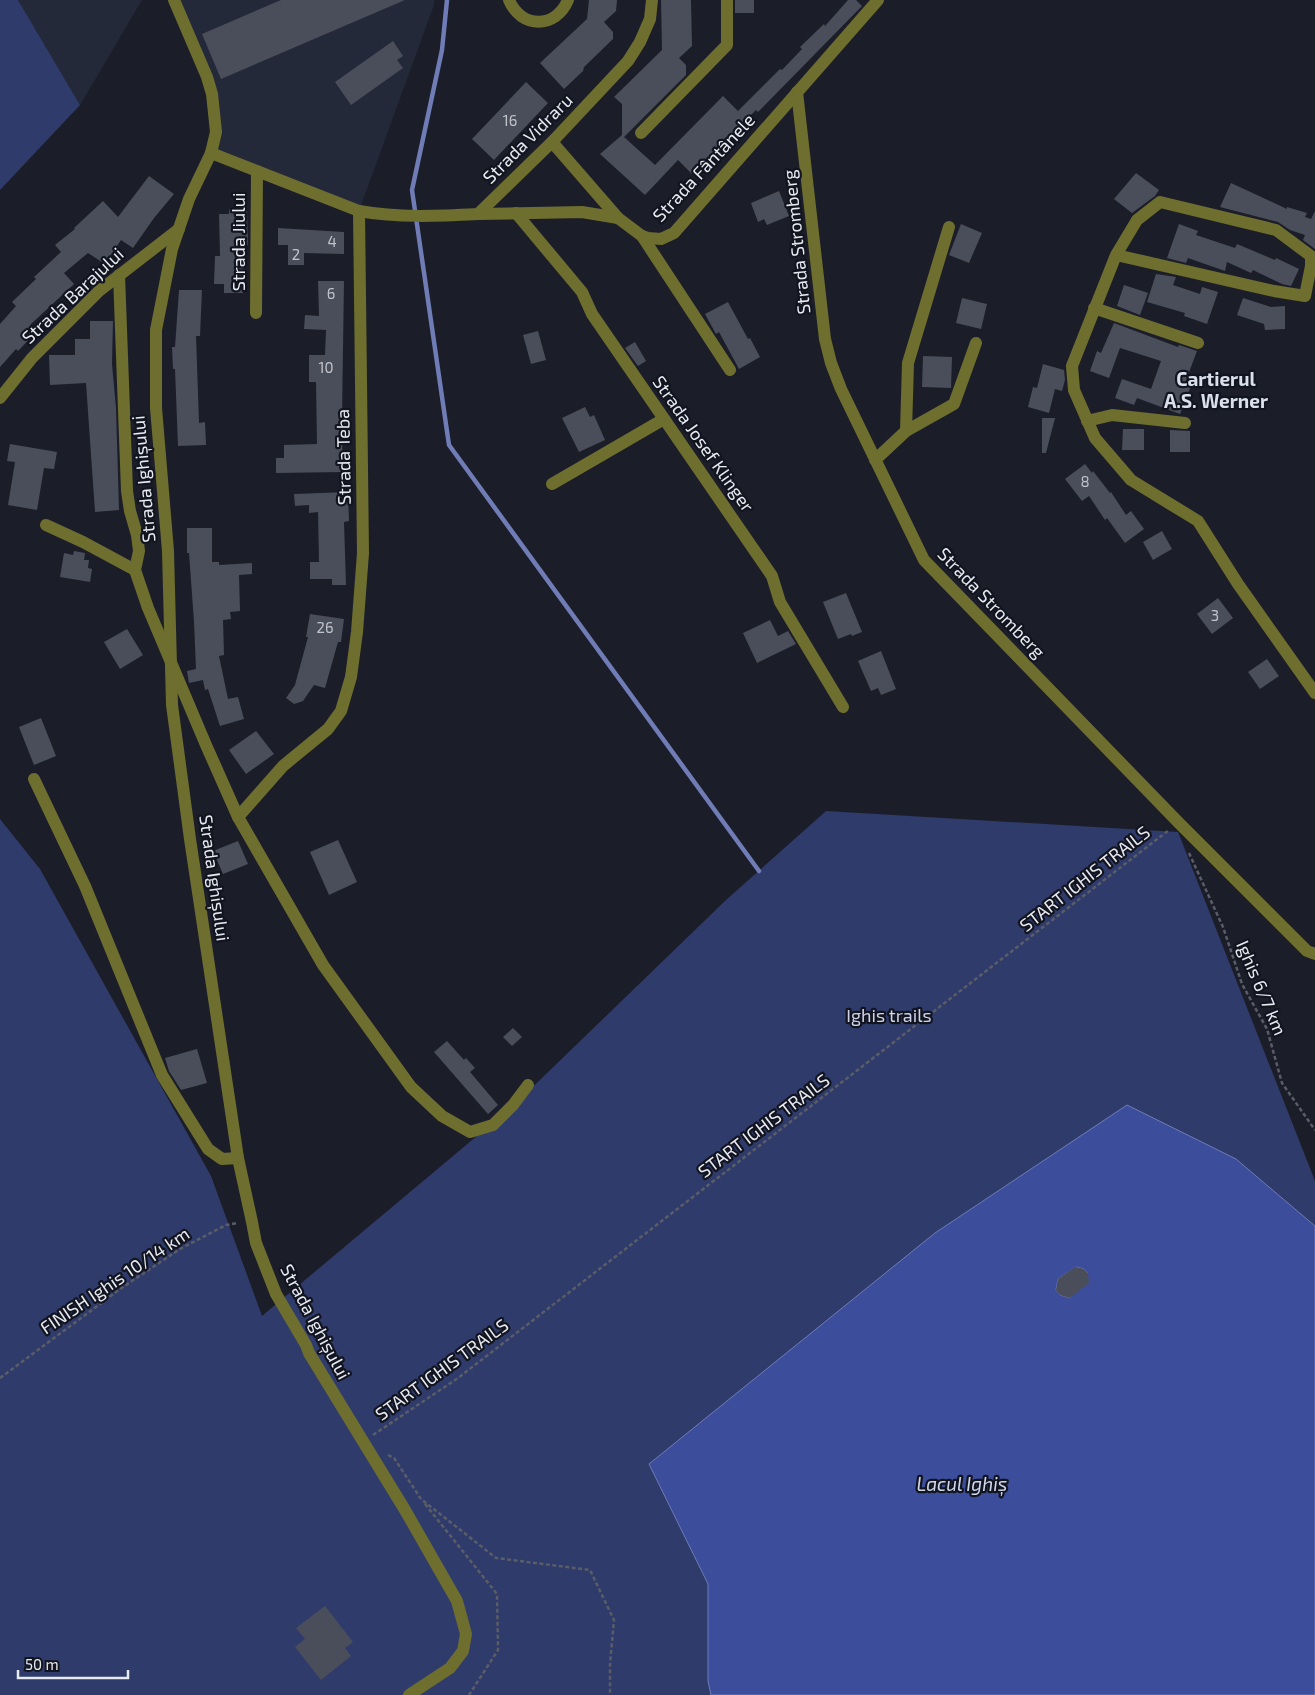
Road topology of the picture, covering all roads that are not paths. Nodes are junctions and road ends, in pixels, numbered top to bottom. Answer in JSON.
{"nodes":[{"id":1,"x":174,"y":0,"type":"edge"},
{"id":2,"x":509,"y":0,"type":"edge"},
{"id":3,"x":568,"y":0,"type":"edge"},
{"id":4,"x":652,"y":0,"type":"edge"},
{"id":5,"x":728,"y":0,"type":"edge"},
{"id":6,"x":878,"y":0,"type":"edge"},
{"id":7,"x":798,"y":92,"type":"junction"},
{"id":8,"x":640,"y":133,"type":"dead end"},
{"id":9,"x":552,"y":142,"type":"junction"},
{"id":10,"x":211,"y":153,"type":"junction"},
{"id":11,"x":257,"y":171,"type":"junction"},
{"id":12,"x":359,"y":211,"type":"junction"},
{"id":13,"x":516,"y":213,"type":"junction"},
{"id":14,"x":478,"y":214,"type":"junction"},
{"id":15,"x":618,"y":218,"type":"junction"},
{"id":16,"x":949,"y":227,"type":"dead end"},
{"id":17,"x":179,"y":229,"type":"junction"},
{"id":18,"x":642,"y":236,"type":"junction"},
{"id":19,"x":1116,"y":255,"type":"junction"},
{"id":20,"x":1312,"y":263,"type":"edge"},
{"id":21,"x":119,"y":275,"type":"junction"},
{"id":22,"x":1094,"y":308,"type":"junction"},
{"id":23,"x":256,"y":312,"type":"dead end"},
{"id":24,"x":976,"y":343,"type":"dead end"},
{"id":25,"x":1198,"y":343,"type":"dead end"},
{"id":26,"x":730,"y":370,"type":"dead end"},
{"id":27,"x":0,"y":398,"type":"edge"},
{"id":28,"x":664,"y":419,"type":"junction"},
{"id":29,"x":1087,"y":421,"type":"junction"},
{"id":30,"x":1185,"y":422,"type":"dead end"},
{"id":31,"x":906,"y":431,"type":"junction"},
{"id":32,"x":875,"y":460,"type":"junction"},
{"id":33,"x":552,"y":484,"type":"dead end"},
{"id":34,"x":46,"y":525,"type":"dead end"},
{"id":35,"x":135,"y":570,"type":"junction"},
{"id":36,"x":172,"y":662,"type":"junction"},
{"id":37,"x":1315,"y":693,"type":"edge"},
{"id":38,"x":843,"y":707,"type":"dead end"},
{"id":39,"x":34,"y":779,"type":"dead end"},
{"id":40,"x":238,"y":817,"type":"junction"},
{"id":41,"x":1315,"y":954,"type":"edge"},
{"id":42,"x":528,"y":1085,"type":"dead end"},
{"id":43,"x":238,"y":1158,"type":"junction"},
{"id":44,"x":409,"y":1695,"type":"edge"}],
"edges":[{"from":1,"to":10,"type":"street","name":"Strada Ighișului"},
{"from":2,"to":3,"type":"street"},
{"from":4,"to":9,"type":"street","name":"Strada Vidraru"},
{"from":5,"to":8,"type":"street"},
{"from":6,"to":7,"type":"street","name":"Strada Fântânele"},
{"from":7,"to":18,"type":"street","name":"Strada Fântânele"},
{"from":7,"to":32,"type":"street","name":"Strada Stromberg"},
{"from":9,"to":14,"type":"street","name":"Strada Vidraru"},
{"from":9,"to":15,"type":"street"},
{"from":10,"to":11,"type":"street"},
{"from":10,"to":17,"type":"street","name":"Strada Ighișului"},
{"from":11,"to":12,"type":"street"},
{"from":11,"to":23,"type":"street","name":"Strada Jiului"},
{"from":12,"to":14,"type":"street"},
{"from":12,"to":40,"type":"street","name":"Strada Teba"},
{"from":13,"to":14,"type":"street","name":"Strada Fântânele"},
{"from":13,"to":15,"type":"street","name":"Strada Fântânele"},
{"from":13,"to":28,"type":"street","name":"Strada Josef Klinger"},
{"from":15,"to":18,"type":"street","name":"Strada Fântânele"},
{"from":16,"to":31,"type":"street"},
{"from":17,"to":21,"type":"street","name":"Strada Barajului"},
{"from":17,"to":36,"type":"street","name":"Strada Ighișului"},
{"from":18,"to":26,"type":"street"},
{"from":19,"to":20,"type":"street"},
{"from":19,"to":20,"type":"street"},
{"from":19,"to":22,"type":"street"},
{"from":21,"to":27,"type":"street","name":"Strada Barajului"},
{"from":21,"to":35,"type":"street"},
{"from":22,"to":25,"type":"street"},
{"from":22,"to":29,"type":"street"},
{"from":24,"to":31,"type":"street"},
{"from":28,"to":33,"type":"street"},
{"from":28,"to":38,"type":"street","name":"Strada Josef Klinger"},
{"from":29,"to":30,"type":"street"},
{"from":29,"to":37,"type":"street"},
{"from":31,"to":32,"type":"street"},
{"from":32,"to":41,"type":"street","name":"Strada Stromberg"},
{"from":34,"to":35,"type":"street"},
{"from":35,"to":36,"type":"street"},
{"from":36,"to":40,"type":"street"},
{"from":36,"to":43,"type":"street","name":"Strada Ighișului"},
{"from":39,"to":43,"type":"street"},
{"from":40,"to":42,"type":"street"},
{"from":43,"to":44,"type":"street","name":"Strada Ighișului"}]}
